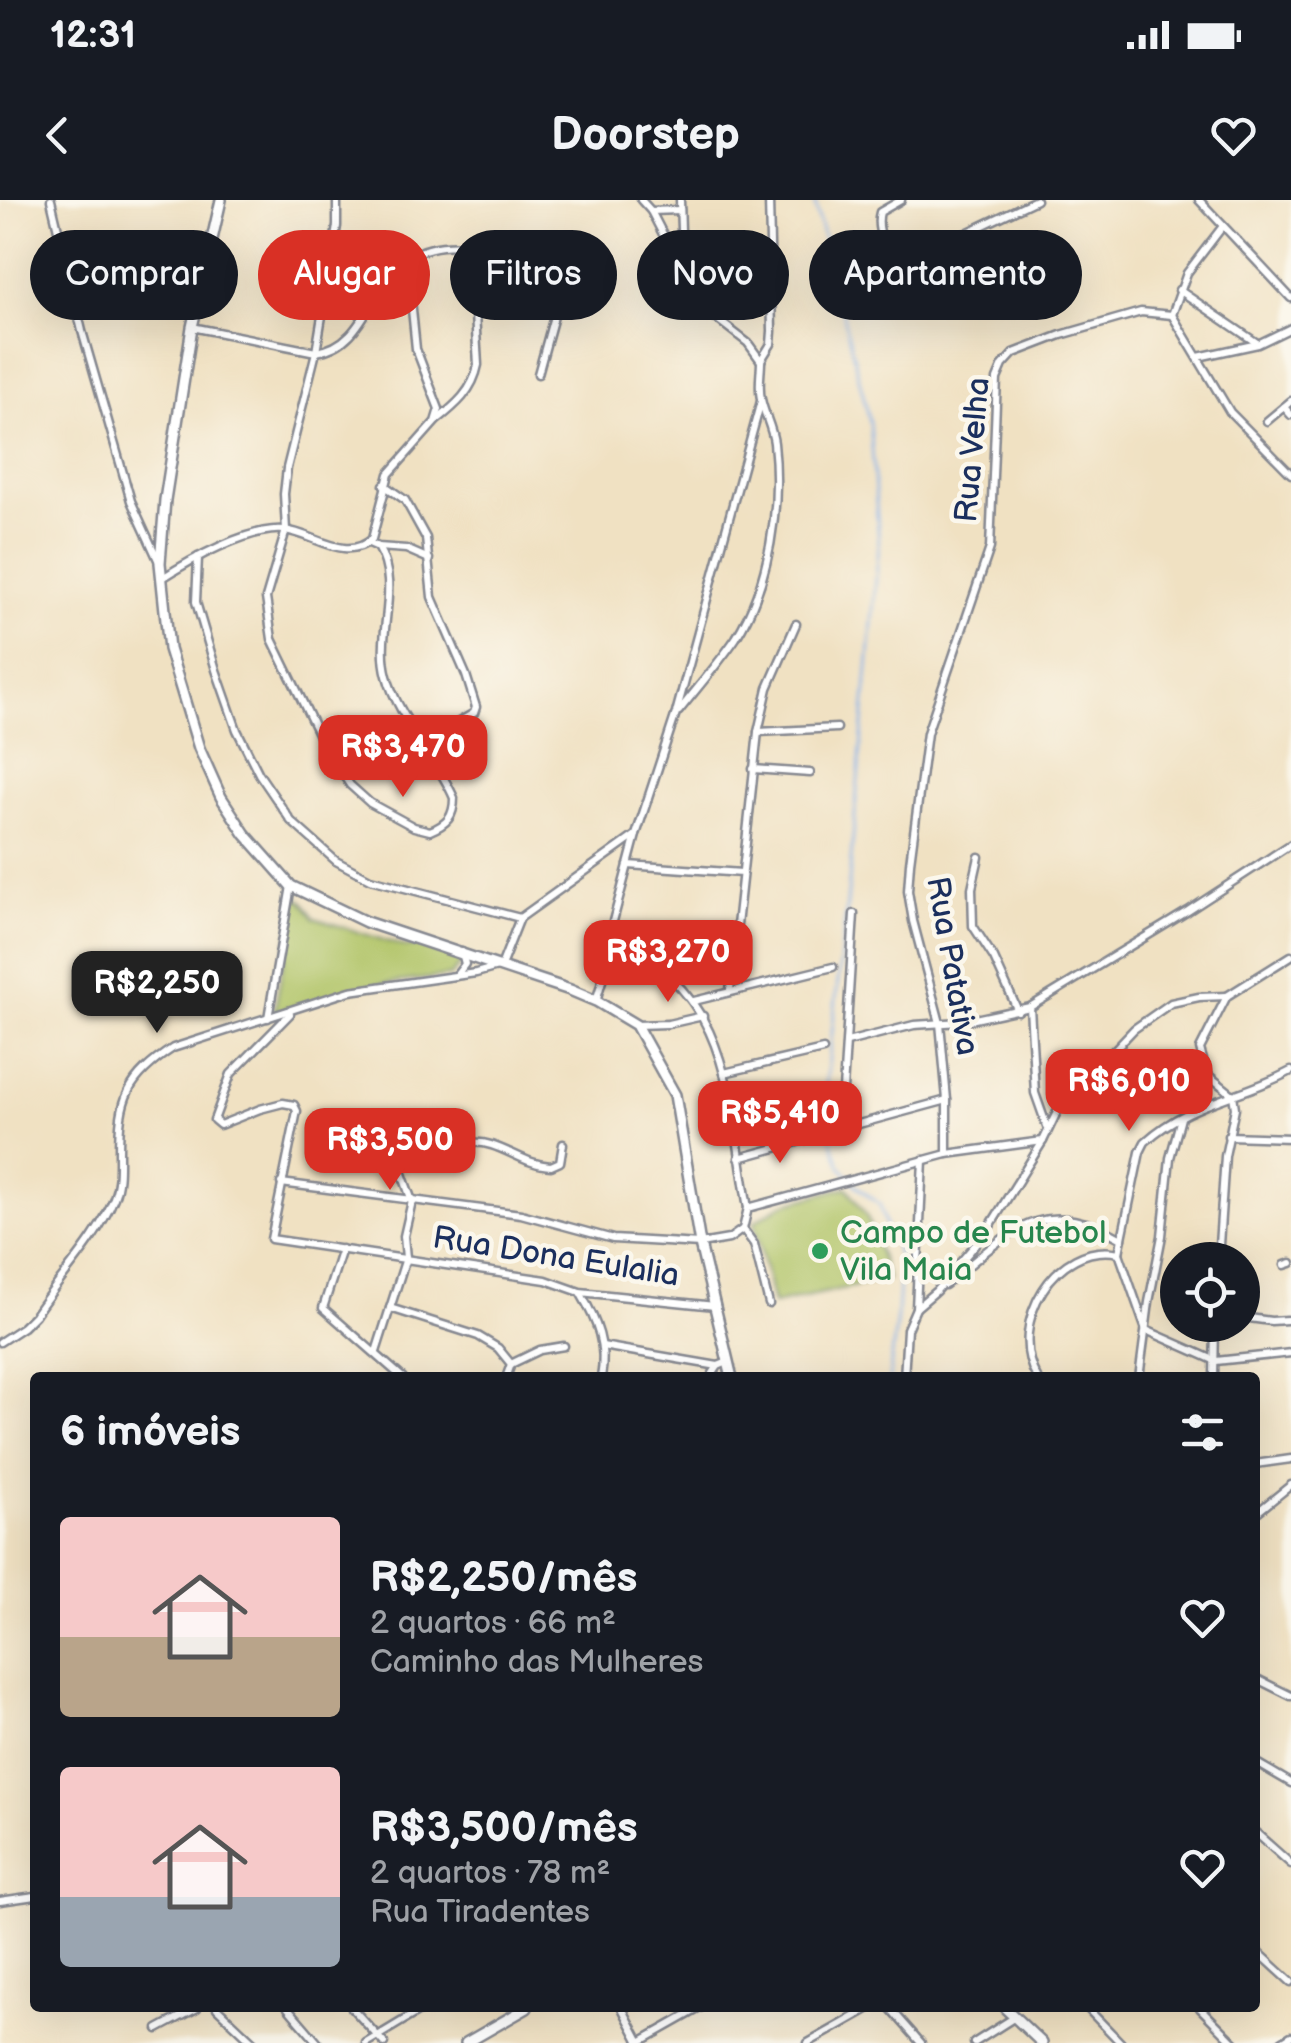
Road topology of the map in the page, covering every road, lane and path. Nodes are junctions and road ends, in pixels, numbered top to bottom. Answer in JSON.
{"nodes":[{"id":1,"x":50,"y":200,"type":"edge"},
{"id":2,"x":220,"y":200,"type":"edge"},
{"id":3,"x":336,"y":200,"type":"edge"},
{"id":4,"x":642,"y":200,"type":"edge"},
{"id":5,"x":680,"y":200,"type":"edge"},
{"id":6,"x":769,"y":200,"type":"edge"},
{"id":7,"x":901,"y":200,"type":"edge"},
{"id":8,"x":1036,"y":200,"type":"edge"},
{"id":9,"x":1198,"y":200,"type":"edge"},
{"id":10,"x":680,"y":210,"type":"junction"},
{"id":11,"x":652,"y":211,"type":"junction"},
{"id":12,"x":1223,"y":226,"type":"junction"},
{"id":13,"x":661,"y":230,"type":"edge"},
{"id":14,"x":681,"y":230,"type":"edge"},
{"id":15,"x":1179,"y":290,"type":"junction"},
{"id":16,"x":1291,"y":298,"type":"edge"},
{"id":17,"x":1172,"y":315,"type":"junction"},
{"id":18,"x":359,"y":320,"type":"edge"},
{"id":19,"x":413,"y":320,"type":"edge"},
{"id":20,"x":474,"y":320,"type":"edge"},
{"id":21,"x":553,"y":320,"type":"edge"},
{"id":22,"x":718,"y":320,"type":"edge"},
{"id":23,"x":192,"y":328,"type":"junction"},
{"id":24,"x":1291,"y":328,"type":"edge"},
{"id":25,"x":1258,"y":344,"type":"junction"},
{"id":26,"x":316,"y":352,"type":"junction"},
{"id":27,"x":1198,"y":358,"type":"junction"},
{"id":28,"x":760,"y":360,"type":"junction"},
{"id":29,"x":538,"y":374,"type":"dead end"},
{"id":30,"x":761,"y":401,"type":"junction"},
{"id":31,"x":1291,"y":401,"type":"edge"},
{"id":32,"x":1284,"y":407,"type":"junction"},
{"id":33,"x":1291,"y":415,"type":"edge"},
{"id":34,"x":1267,"y":421,"type":"dead end"},
{"id":35,"x":436,"y":422,"type":"junction"},
{"id":36,"x":1291,"y":474,"type":"edge"},
{"id":37,"x":384,"y":485,"type":"junction"},
{"id":38,"x":286,"y":530,"type":"junction"},
{"id":39,"x":368,"y":543,"type":"junction"},
{"id":40,"x":378,"y":547,"type":"junction"},
{"id":41,"x":198,"y":556,"type":"junction"},
{"id":42,"x":430,"y":559,"type":"junction"},
{"id":43,"x":160,"y":563,"type":"junction"},
{"id":44,"x":160,"y":580,"type":"junction"},
{"id":45,"x":966,"y":615,"type":"joint"},
{"id":46,"x":796,"y":624,"type":"dead end"},
{"id":47,"x":676,"y":714,"type":"junction"},
{"id":48,"x":837,"y":728,"type":"dead end"},
{"id":49,"x":758,"y":732,"type":"junction"},
{"id":50,"x":423,"y":744,"type":"junction"},
{"id":51,"x":753,"y":769,"type":"junction"},
{"id":52,"x":810,"y":772,"type":"dead end"},
{"id":53,"x":636,"y":835,"type":"junction"},
{"id":54,"x":1291,"y":844,"type":"edge"},
{"id":55,"x":979,"y":857,"type":"dead end"},
{"id":56,"x":628,"y":865,"type":"junction"},
{"id":57,"x":742,"y":872,"type":"junction"},
{"id":58,"x":292,"y":886,"type":"junction"},
{"id":59,"x":854,"y":914,"type":"dead end"},
{"id":60,"x":520,"y":918,"type":"junction"},
{"id":61,"x":613,"y":944,"type":"junction"},
{"id":62,"x":462,"y":951,"type":"junction"},
{"id":63,"x":1291,"y":956,"type":"edge"},
{"id":64,"x":501,"y":966,"type":"junction"},
{"id":65,"x":833,"y":967,"type":"dead end"},
{"id":66,"x":456,"y":976,"type":"junction"},
{"id":67,"x":730,"y":990,"type":"junction"},
{"id":68,"x":1227,"y":996,"type":"junction"},
{"id":69,"x":596,"y":1001,"type":"junction"},
{"id":70,"x":694,"y":1001,"type":"junction"},
{"id":71,"x":1030,"y":1007,"type":"junction"},
{"id":72,"x":1018,"y":1010,"type":"junction"},
{"id":73,"x":293,"y":1011,"type":"junction"},
{"id":74,"x":703,"y":1016,"type":"junction"},
{"id":75,"x":268,"y":1018,"type":"junction"},
{"id":76,"x":940,"y":1023,"type":"junction"},
{"id":77,"x":636,"y":1025,"type":"junction"},
{"id":78,"x":847,"y":1042,"type":"junction"},
{"id":79,"x":824,"y":1050,"type":"dead end"},
{"id":80,"x":1291,"y":1071,"type":"edge"},
{"id":81,"x":724,"y":1073,"type":"junction"},
{"id":82,"x":1232,"y":1095,"type":"junction"},
{"id":83,"x":947,"y":1100,"type":"junction"},
{"id":84,"x":1182,"y":1117,"type":"junction"},
{"id":85,"x":384,"y":1124,"type":"dead end"},
{"id":86,"x":1047,"y":1128,"type":"junction"},
{"id":87,"x":1228,"y":1136,"type":"junction"},
{"id":88,"x":812,"y":1138,"type":"dead end"},
{"id":89,"x":1291,"y":1138,"type":"edge"},
{"id":90,"x":1043,"y":1141,"type":"junction"},
{"id":91,"x":563,"y":1144,"type":"dead end"},
{"id":92,"x":946,"y":1154,"type":"junction"},
{"id":93,"x":739,"y":1158,"type":"junction"},
{"id":94,"x":923,"y":1160,"type":"junction"},
{"id":95,"x":399,"y":1166,"type":"junction"},
{"id":96,"x":282,"y":1182,"type":"junction"},
{"id":97,"x":412,"y":1201,"type":"junction"},
{"id":98,"x":748,"y":1208,"type":"junction"},
{"id":99,"x":744,"y":1229,"type":"junction"},
{"id":100,"x":1122,"y":1239,"type":"junction"},
{"id":101,"x":1219,"y":1242,"type":"edge"},
{"id":102,"x":700,"y":1244,"type":"junction"},
{"id":103,"x":342,"y":1248,"type":"junction"},
{"id":104,"x":1119,"y":1253,"type":"junction"},
{"id":105,"x":406,"y":1258,"type":"junction"},
{"id":106,"x":936,"y":1291,"type":"junction"},
{"id":107,"x":580,"y":1292,"type":"junction"},
{"id":108,"x":769,"y":1304,"type":"dead end"},
{"id":109,"x":715,"y":1306,"type":"junction"},
{"id":110,"x":390,"y":1308,"type":"junction"},
{"id":111,"x":916,"y":1308,"type":"junction"},
{"id":112,"x":1260,"y":1319,"type":"edge"},
{"id":113,"x":1287,"y":1320,"type":"dead end"},
{"id":114,"x":1146,"y":1330,"type":"junction"},
{"id":115,"x":0,"y":1342,"type":"edge"},
{"id":116,"x":1215,"y":1342,"type":"edge"},
{"id":117,"x":564,"y":1346,"type":"dead end"},
{"id":118,"x":602,"y":1346,"type":"junction"},
{"id":119,"x":376,"y":1352,"type":"junction"},
{"id":120,"x":1291,"y":1353,"type":"edge"},
{"id":121,"x":1216,"y":1361,"type":"junction"},
{"id":122,"x":511,"y":1364,"type":"junction"},
{"id":123,"x":723,"y":1364,"type":"junction"},
{"id":124,"x":398,"y":1372,"type":"edge"},
{"id":125,"x":508,"y":1372,"type":"edge"},
{"id":126,"x":602,"y":1372,"type":"edge"},
{"id":127,"x":716,"y":1372,"type":"edge"},
{"id":128,"x":728,"y":1372,"type":"edge"},
{"id":129,"x":904,"y":1372,"type":"edge"},
{"id":130,"x":1034,"y":1372,"type":"edge"},
{"id":131,"x":1140,"y":1372,"type":"edge"},
{"id":132,"x":1215,"y":1372,"type":"edge"},
{"id":133,"x":1260,"y":1458,"type":"edge"},
{"id":134,"x":1291,"y":1458,"type":"edge"},
{"id":135,"x":1265,"y":1462,"type":"junction"},
{"id":136,"x":1260,"y":1463,"type":"edge"},
{"id":137,"x":1291,"y":1485,"type":"edge"},
{"id":138,"x":1260,"y":1510,"type":"edge"},
{"id":139,"x":1260,"y":1680,"type":"edge"},
{"id":140,"x":1291,"y":1696,"type":"edge"},
{"id":141,"x":1260,"y":1767,"type":"edge"},
{"id":142,"x":1291,"y":1783,"type":"edge"},
{"id":143,"x":1260,"y":1836,"type":"edge"},
{"id":144,"x":1291,"y":1864,"type":"edge"},
{"id":145,"x":30,"y":1897,"type":"edge"},
{"id":146,"x":0,"y":1901,"type":"edge"},
{"id":147,"x":1260,"y":1954,"type":"edge"},
{"id":148,"x":1291,"y":1982,"type":"edge"},
{"id":149,"x":190,"y":2012,"type":"edge"},
{"id":150,"x":221,"y":2012,"type":"edge"},
{"id":151,"x":291,"y":2012,"type":"edge"},
{"id":152,"x":356,"y":2012,"type":"edge"},
{"id":153,"x":419,"y":2012,"type":"edge"},
{"id":154,"x":521,"y":2012,"type":"edge"},
{"id":155,"x":624,"y":2012,"type":"edge"},
{"id":156,"x":693,"y":2012,"type":"edge"},
{"id":157,"x":863,"y":2012,"type":"edge"},
{"id":158,"x":894,"y":2012,"type":"edge"},
{"id":159,"x":1009,"y":2012,"type":"edge"},
{"id":160,"x":1090,"y":2012,"type":"edge"},
{"id":161,"x":1204,"y":2012,"type":"edge"},
{"id":162,"x":1015,"y":2018,"type":"junction"},
{"id":163,"x":158,"y":2029,"type":"dead end"},
{"id":164,"x":1291,"y":2036,"type":"edge"},
{"id":165,"x":382,"y":2040,"type":"edge"},
{"id":166,"x":254,"y":2043,"type":"edge"},
{"id":167,"x":318,"y":2043,"type":"edge"},
{"id":168,"x":366,"y":2043,"type":"edge"},
{"id":169,"x":466,"y":2043,"type":"edge"},
{"id":170,"x":639,"y":2043,"type":"edge"},
{"id":171,"x":808,"y":2043,"type":"edge"},
{"id":172,"x":921,"y":2043,"type":"edge"},
{"id":173,"x":974,"y":2043,"type":"edge"},
{"id":174,"x":1042,"y":2043,"type":"edge"},
{"id":175,"x":1121,"y":2043,"type":"edge"},
{"id":176,"x":1234,"y":2043,"type":"edge"},
{"id":177,"x":1280,"y":2043,"type":"edge"}],
"edges":[{"from":1,"to":43,"type":"street"},
{"from":2,"to":23,"type":"street"},
{"from":3,"to":26,"type":"street"},
{"from":4,"to":11,"type":"street"},
{"from":5,"to":10,"type":"street"},
{"from":6,"to":28,"type":"street"},
{"from":7,"to":8,"type":"street"},
{"from":9,"to":12,"type":"street"},
{"from":10,"to":11,"type":"street"},
{"from":10,"to":14,"type":"street"},
{"from":11,"to":13,"type":"street"},
{"from":12,"to":15,"type":"street"},
{"from":12,"to":16,"type":"street"},
{"from":15,"to":17,"type":"street"},
{"from":15,"to":25,"type":"street"},
{"from":17,"to":27,"type":"street"},
{"from":17,"to":45,"type":"street","name":"Rua Velha"},
{"from":18,"to":26,"type":"street"},
{"from":19,"to":35,"type":"street"},
{"from":20,"to":35,"type":"street"},
{"from":21,"to":29,"type":"street"},
{"from":22,"to":28,"type":"street"},
{"from":23,"to":26,"type":"street"},
{"from":23,"to":43,"type":"street"},
{"from":24,"to":25,"type":"street"},
{"from":25,"to":27,"type":"street"},
{"from":26,"to":38,"type":"street"},
{"from":27,"to":36,"type":"street"},
{"from":28,"to":30,"type":"street"},
{"from":30,"to":47,"type":"street"},
{"from":30,"to":47,"type":"street"},
{"from":31,"to":32,"type":"street"},
{"from":32,"to":33,"type":"street"},
{"from":32,"to":34,"type":"street"},
{"from":35,"to":37,"type":"street"},
{"from":37,"to":39,"type":"street"},
{"from":37,"to":42,"type":"street"},
{"from":38,"to":39,"type":"street"},
{"from":38,"to":41,"type":"street"},
{"from":38,"to":50,"type":"street"},
{"from":39,"to":40,"type":"street"},
{"from":40,"to":42,"type":"street"},
{"from":40,"to":50,"type":"street"},
{"from":41,"to":44,"type":"street"},
{"from":41,"to":60,"type":"street"},
{"from":42,"to":50,"type":"street"},
{"from":43,"to":44,"type":"street"},
{"from":44,"to":58,"type":"street"},
{"from":45,"to":76,"type":"street","name":"Rua Patativa"},
{"from":46,"to":49,"type":"street"},
{"from":47,"to":53,"type":"street"},
{"from":48,"to":49,"type":"street"},
{"from":49,"to":51,"type":"street"},
{"from":51,"to":52,"type":"street"},
{"from":51,"to":57,"type":"street"},
{"from":53,"to":56,"type":"street"},
{"from":53,"to":60,"type":"street"},
{"from":54,"to":71,"type":"street"},
{"from":55,"to":72,"type":"street"},
{"from":56,"to":57,"type":"street"},
{"from":56,"to":61,"type":"street"},
{"from":57,"to":67,"type":"street"},
{"from":58,"to":62,"type":"street"},
{"from":58,"to":75,"type":"street"},
{"from":59,"to":78,"type":"street"},
{"from":60,"to":64,"type":"street"},
{"from":61,"to":69,"type":"street"},
{"from":61,"to":70,"type":"street"},
{"from":62,"to":64,"type":"street"},
{"from":62,"to":66,"type":"street"},
{"from":63,"to":68,"type":"street"},
{"from":64,"to":66,"type":"street"},
{"from":64,"to":69,"type":"street"},
{"from":65,"to":67,"type":"street"},
{"from":66,"to":73,"type":"street"},
{"from":67,"to":70,"type":"street"},
{"from":68,"to":82,"type":"street"},
{"from":68,"to":86,"type":"street"},
{"from":69,"to":77,"type":"street"},
{"from":70,"to":74,"type":"street"},
{"from":71,"to":72,"type":"street"},
{"from":71,"to":86,"type":"street"},
{"from":72,"to":76,"type":"street"},
{"from":73,"to":75,"type":"street"},
{"from":73,"to":96,"type":"street"},
{"from":74,"to":77,"type":"street"},
{"from":74,"to":81,"type":"street"},
{"from":75,"to":115,"type":"street"},
{"from":76,"to":78,"type":"street"},
{"from":76,"to":83,"type":"street","name":"Rua Patativa"},
{"from":77,"to":102,"type":"street"},
{"from":78,"to":83,"type":"street"},
{"from":79,"to":81,"type":"street"},
{"from":80,"to":82,"type":"street"},
{"from":81,"to":93,"type":"street"},
{"from":82,"to":84,"type":"street"},
{"from":82,"to":87,"type":"street"},
{"from":83,"to":92,"type":"street","name":"Rua Patativa"},
{"from":84,"to":100,"type":"street"},
{"from":84,"to":114,"type":"street"},
{"from":85,"to":95,"type":"street"},
{"from":86,"to":90,"type":"street"},
{"from":87,"to":89,"type":"street"},
{"from":87,"to":101,"type":"street"},
{"from":88,"to":93,"type":"street"},
{"from":90,"to":92,"type":"street"},
{"from":90,"to":106,"type":"street"},
{"from":91,"to":95,"type":"street"},
{"from":92,"to":94,"type":"street"},
{"from":93,"to":98,"type":"street"},
{"from":94,"to":98,"type":"street"},
{"from":94,"to":111,"type":"street"},
{"from":95,"to":97,"type":"street"},
{"from":96,"to":97,"type":"street"},
{"from":96,"to":103,"type":"street","name":"Rua Dona Eulalia"},
{"from":97,"to":102,"type":"street"},
{"from":97,"to":105,"type":"street"},
{"from":98,"to":99,"type":"street"},
{"from":99,"to":102,"type":"street"},
{"from":99,"to":108,"type":"street"},
{"from":100,"to":104,"type":"street"},
{"from":100,"to":106,"type":"street"},
{"from":102,"to":109,"type":"street"},
{"from":103,"to":105,"type":"street","name":"Rua Dona Eulalia"},
{"from":103,"to":119,"type":"street"},
{"from":104,"to":114,"type":"street"},
{"from":104,"to":130,"type":"street"},
{"from":105,"to":107,"type":"street","name":"Rua Dona Eulalia"},
{"from":105,"to":110,"type":"street"},
{"from":106,"to":111,"type":"street"},
{"from":107,"to":109,"type":"street","name":"Rua Dona Eulalia"},
{"from":107,"to":118,"type":"street"},
{"from":109,"to":123,"type":"street"},
{"from":110,"to":119,"type":"street"},
{"from":110,"to":122,"type":"street"},
{"from":111,"to":129,"type":"street"},
{"from":112,"to":113,"type":"street"},
{"from":114,"to":121,"type":"street"},
{"from":114,"to":131,"type":"street"},
{"from":116,"to":121,"type":"street"},
{"from":117,"to":122,"type":"street"},
{"from":118,"to":123,"type":"street"},
{"from":118,"to":126,"type":"street"},
{"from":119,"to":124,"type":"street"},
{"from":120,"to":121,"type":"street"},
{"from":121,"to":132,"type":"street"},
{"from":122,"to":125,"type":"street"},
{"from":123,"to":127,"type":"street"},
{"from":123,"to":128,"type":"street"},
{"from":133,"to":135,"type":"street"},
{"from":134,"to":135,"type":"street"},
{"from":135,"to":136,"type":"street"},
{"from":137,"to":138,"type":"street"},
{"from":139,"to":140,"type":"street"},
{"from":141,"to":142,"type":"street"},
{"from":143,"to":144,"type":"street"},
{"from":145,"to":146,"type":"street"},
{"from":147,"to":148,"type":"street"},
{"from":149,"to":163,"type":"street"},
{"from":150,"to":166,"type":"street"},
{"from":151,"to":167,"type":"street"},
{"from":152,"to":165,"type":"street"},
{"from":153,"to":165,"type":"street"},
{"from":154,"to":169,"type":"street"},
{"from":155,"to":170,"type":"street"},
{"from":156,"to":170,"type":"street"},
{"from":157,"to":171,"type":"street"},
{"from":158,"to":172,"type":"street"},
{"from":159,"to":162,"type":"street"},
{"from":160,"to":175,"type":"street"},
{"from":161,"to":176,"type":"street"},
{"from":162,"to":173,"type":"street"},
{"from":162,"to":174,"type":"street"},
{"from":164,"to":177,"type":"street"},
{"from":165,"to":168,"type":"street"}]}
